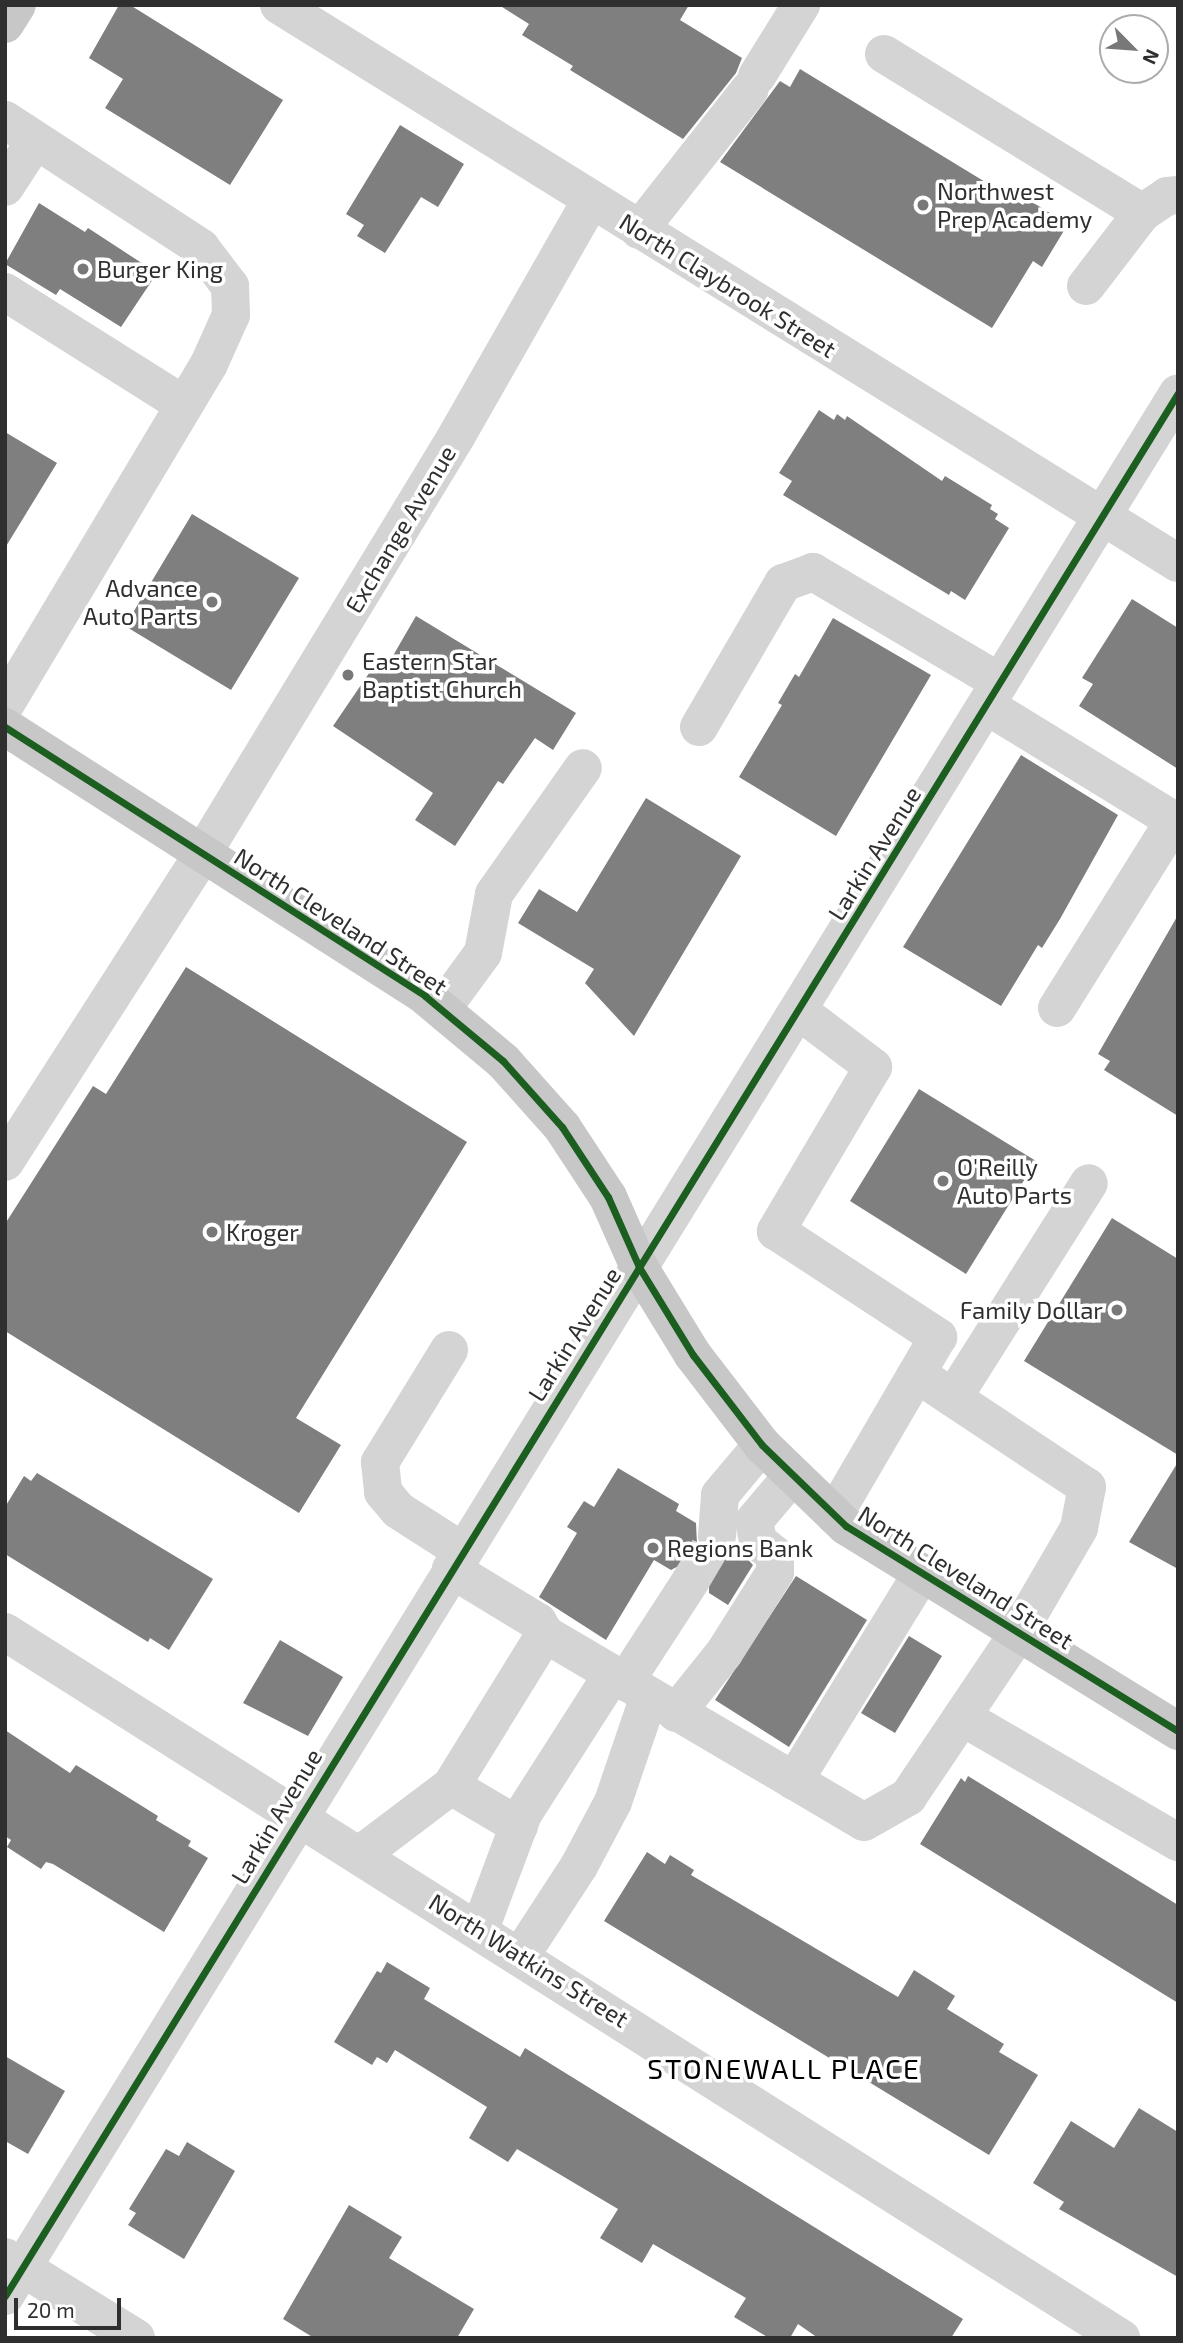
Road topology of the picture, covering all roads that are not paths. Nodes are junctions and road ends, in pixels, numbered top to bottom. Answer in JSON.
{"nodes":[{"id":1,"x":17,"y":5,"type":"edge"},
{"id":2,"x":279,"y":5,"type":"edge"},
{"id":3,"x":800,"y":5,"type":"edge"},
{"id":4,"x":5,"y":24,"type":"edge"},
{"id":5,"x":884,"y":54,"type":"dead end"},
{"id":6,"x":20,"y":130,"type":"edge"},
{"id":7,"x":5,"y":187,"type":"edge"},
{"id":8,"x":1178,"y":195,"type":"edge"},
{"id":9,"x":592,"y":201,"type":"junction"},
{"id":10,"x":1142,"y":213,"type":"junction"},
{"id":11,"x":639,"y":230,"type":"junction"},
{"id":12,"x":1086,"y":286,"type":"dead end"},
{"id":13,"x":5,"y":292,"type":"edge"},
{"id":14,"x":1178,"y":393,"type":"edge"},
{"id":15,"x":183,"y":404,"type":"junction"},
{"id":16,"x":1099,"y":516,"type":"junction"},
{"id":17,"x":1178,"y":564,"type":"edge"},
{"id":18,"x":994,"y":694,"type":"junction"},
{"id":19,"x":5,"y":705,"type":"edge"},
{"id":20,"x":5,"y":727,"type":"edge"},
{"id":21,"x":699,"y":727,"type":"dead end"},
{"id":22,"x":583,"y":768,"type":"dead end"},
{"id":23,"x":1176,"y":822,"type":"edge"},
{"id":24,"x":203,"y":853,"type":"junction"},
{"id":25,"x":1058,"y":1008,"type":"dead end"},
{"id":26,"x":442,"y":1009,"type":"junction"},
{"id":27,"x":799,"y":1011,"type":"junction"},
{"id":28,"x":5,"y":1162,"type":"edge"},
{"id":29,"x":1090,"y":1183,"type":"dead end"},
{"id":30,"x":639,"y":1267,"type":"junction"},
{"id":31,"x":449,"y":1350,"type":"dead end"},
{"id":32,"x":917,"y":1374,"type":"junction"},
{"id":33,"x":953,"y":1398,"type":"junction"},
{"id":34,"x":762,"y":1445,"type":"junction"},
{"id":35,"x":793,"y":1475,"type":"junction"},
{"id":36,"x":834,"y":1515,"type":"junction"},
{"id":37,"x":717,"y":1536,"type":"tunnel mouth"},
{"id":38,"x":456,"y":1560,"type":"junction"},
{"id":39,"x":922,"y":1573,"type":"junction"},
{"id":40,"x":690,"y":1581,"type":"tunnel mouth"},
{"id":41,"x":5,"y":1632,"type":"edge"},
{"id":42,"x":1018,"y":1633,"type":"junction"},
{"id":43,"x":545,"y":1634,"type":"junction"},
{"id":44,"x":641,"y":1692,"type":"junction"},
{"id":45,"x":962,"y":1717,"type":"junction"},
{"id":46,"x":1178,"y":1731,"type":"edge"},
{"id":47,"x":794,"y":1782,"type":"junction"},
{"id":48,"x":451,"y":1786,"type":"junction"},
{"id":49,"x":300,"y":1815,"type":"junction"},
{"id":50,"x":519,"y":1826,"type":"junction"},
{"id":51,"x":1178,"y":1842,"type":"edge"},
{"id":52,"x":362,"y":1854,"type":"junction"},
{"id":53,"x":480,"y":1929,"type":"junction"},
{"id":54,"x":521,"y":1955,"type":"junction"},
{"id":55,"x":11,"y":2274,"type":"edge"},
{"id":56,"x":136,"y":2338,"type":"edge"},
{"id":57,"x":1121,"y":2338,"type":"edge"}],
"edges":[{"from":1,"to":4,"type":"main road"},
{"from":2,"to":9,"type":"street","name":"North Claybrook Street"},
{"from":3,"to":11,"type":"street"},
{"from":5,"to":10,"type":"street"},
{"from":6,"to":7,"type":"street"},
{"from":6,"to":15,"type":"street"},
{"from":8,"to":10,"type":"street"},
{"from":9,"to":11,"type":"street","name":"North Claybrook Street"},
{"from":9,"to":24,"type":"street","name":"Exchange Avenue"},
{"from":10,"to":12,"type":"street"},
{"from":11,"to":16,"type":"street","name":"North Claybrook Street"},
{"from":13,"to":15,"type":"street"},
{"from":14,"to":16,"type":"street","name":"Larkin Avenue"},
{"from":15,"to":19,"type":"street"},
{"from":16,"to":17,"type":"street","name":"North Claybrook Street"},
{"from":16,"to":18,"type":"street","name":"Larkin Avenue"},
{"from":18,"to":21,"type":"street"},
{"from":18,"to":23,"type":"street"},
{"from":18,"to":27,"type":"street","name":"Larkin Avenue"},
{"from":20,"to":24,"type":"main road","name":"North Cleveland Street"},
{"from":22,"to":26,"type":"street"},
{"from":23,"to":25,"type":"street"},
{"from":24,"to":26,"type":"main road","name":"North Cleveland Street"},
{"from":24,"to":28,"type":"street","name":"Exchange Avenue"},
{"from":26,"to":30,"type":"main road","name":"North Cleveland Street"},
{"from":27,"to":30,"type":"street","name":"Larkin Avenue"},
{"from":27,"to":32,"type":"street"},
{"from":29,"to":33,"type":"street"},
{"from":30,"to":34,"type":"main road","name":"North Cleveland Street"},
{"from":30,"to":38,"type":"street","name":"Larkin Avenue"},
{"from":31,"to":38,"type":"street"},
{"from":32,"to":33,"type":"street"},
{"from":32,"to":36,"type":"street"},
{"from":33,"to":42,"type":"street"},
{"from":34,"to":35,"type":"main road","name":"North Cleveland Street"},
{"from":34,"to":37,"type":"street"},
{"from":35,"to":36,"type":"main road","name":"North Cleveland Street"},
{"from":35,"to":44,"type":"street"},
{"from":36,"to":39,"type":"main road","name":"North Cleveland Street"},
{"from":38,"to":43,"type":"street"},
{"from":38,"to":49,"type":"street","name":"Larkin Avenue"},
{"from":39,"to":42,"type":"main road","name":"North Cleveland Street"},
{"from":39,"to":47,"type":"street"},
{"from":40,"to":44,"type":"street"},
{"from":41,"to":49,"type":"street","name":"North Watkins Street"},
{"from":42,"to":45,"type":"street"},
{"from":42,"to":46,"type":"main road","name":"North Cleveland Street"},
{"from":43,"to":44,"type":"street"},
{"from":43,"to":48,"type":"street"},
{"from":44,"to":47,"type":"street"},
{"from":44,"to":50,"type":"street"},
{"from":44,"to":54,"type":"street"},
{"from":45,"to":47,"type":"street"},
{"from":45,"to":51,"type":"street"},
{"from":48,"to":50,"type":"street"},
{"from":48,"to":52,"type":"street"},
{"from":49,"to":52,"type":"street","name":"North Watkins Street"},
{"from":49,"to":55,"type":"street","name":"Larkin Avenue"},
{"from":50,"to":53,"type":"street"},
{"from":52,"to":53,"type":"street","name":"North Watkins Street"},
{"from":53,"to":54,"type":"street","name":"North Watkins Street"},
{"from":54,"to":57,"type":"street","name":"North Watkins Street"},
{"from":55,"to":56,"type":"street"}]}
